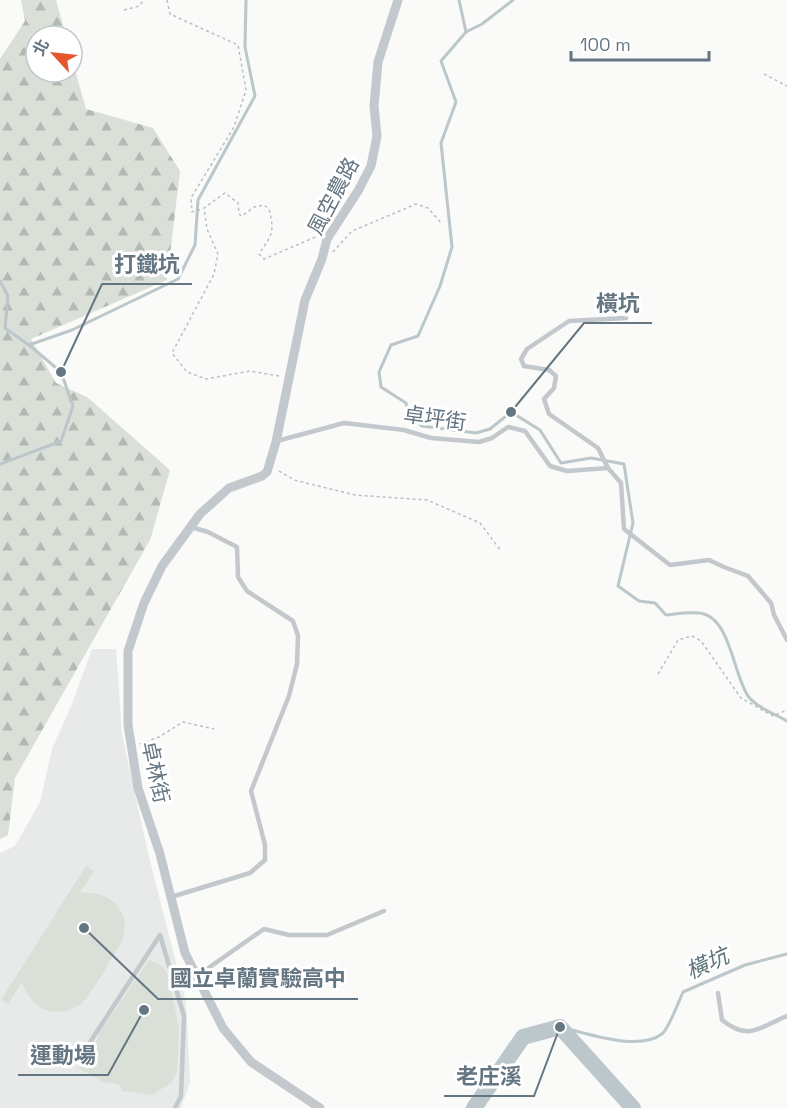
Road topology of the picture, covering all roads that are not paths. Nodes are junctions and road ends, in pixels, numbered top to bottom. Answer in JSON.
{"nodes":[{"id":1,"x":398,"y":0,"type":"edge"},
{"id":2,"x":626,"y":318,"type":"dead end"},
{"id":3,"x":276,"y":442,"type":"junction"},
{"id":4,"x":608,"y":468,"type":"junction"},
{"id":5,"x":190,"y":527,"type":"junction"},
{"id":6,"x":787,"y":640,"type":"edge"},
{"id":7,"x":171,"y":897,"type":"junction"},
{"id":8,"x":384,"y":911,"type":"dead end"},
{"id":9,"x":196,"y":976,"type":"junction"},
{"id":10,"x":717,"y":993,"type":"dead end"},
{"id":11,"x":787,"y":1016,"type":"edge"},
{"id":12,"x":81,"y":1056,"type":"dead end"},
{"id":13,"x":176,"y":1108,"type":"edge"},
{"id":14,"x":320,"y":1108,"type":"edge"}],
"edges":[{"from":1,"to":3,"type":"street","name":"風空農路"},
{"from":2,"to":4,"type":"lane"},
{"from":3,"to":4,"type":"lane","name":"卓坪街"},
{"from":3,"to":5,"type":"street","name":"卓林街"},
{"from":4,"to":6,"type":"lane"},
{"from":5,"to":7,"type":"street","name":"卓林街"},
{"from":5,"to":7,"type":"lane"},
{"from":7,"to":9,"type":"street","name":"卓林街"},
{"from":8,"to":9,"type":"lane"},
{"from":9,"to":14,"type":"street","name":"卓林街"},
{"from":10,"to":11,"type":"lane"},
{"from":12,"to":13,"type":"lane"}]}
